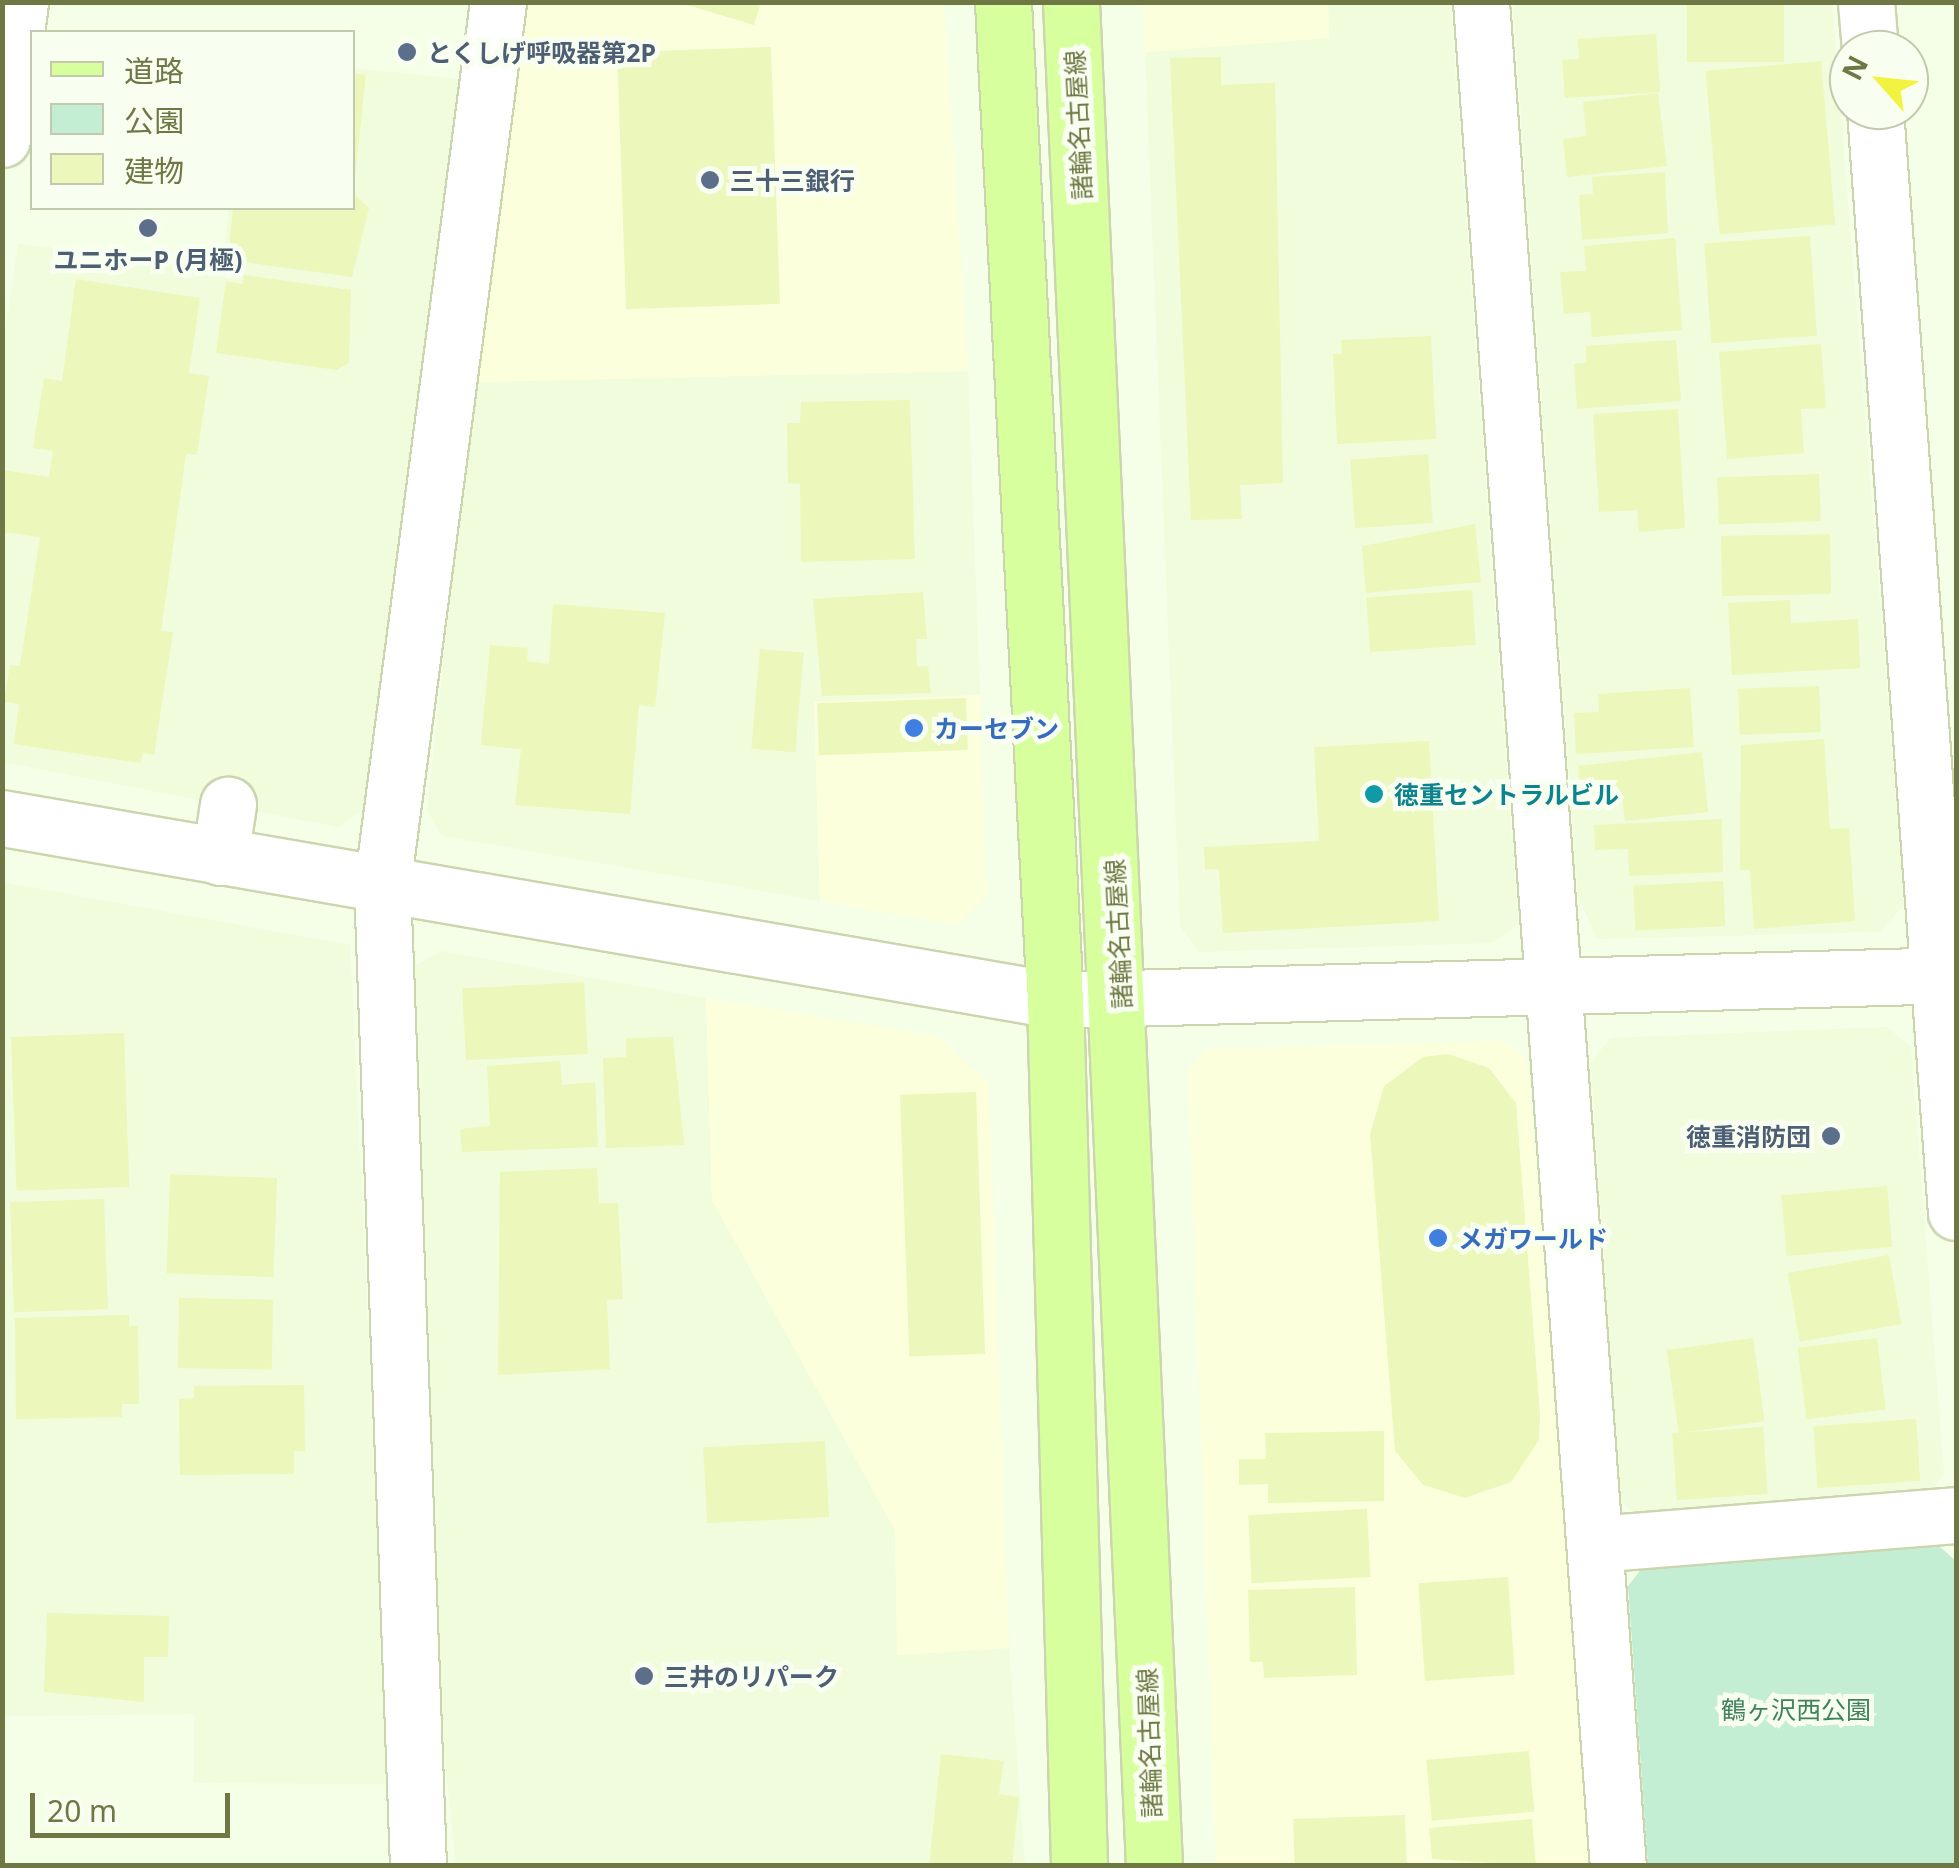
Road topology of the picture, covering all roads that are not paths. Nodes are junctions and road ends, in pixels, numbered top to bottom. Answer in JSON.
{"nodes":[{"id":1,"x":20,"y":2,"type":"edge"},
{"id":2,"x":498,"y":2,"type":"edge"},
{"id":3,"x":1004,"y":2,"type":"edge"},
{"id":4,"x":1071,"y":2,"type":"edge"},
{"id":5,"x":1481,"y":2,"type":"edge"},
{"id":6,"x":1866,"y":2,"type":"edge"},
{"id":7,"x":1868,"y":30,"type":"edge"},
{"id":8,"x":15,"y":106,"type":"edge"},
{"id":9,"x":1876,"y":130,"type":"edge"},
{"id":10,"x":2,"y":818,"type":"edge"},
{"id":11,"x":382,"y":886,"type":"junction"},
{"id":12,"x":1949,"y":976,"type":"edge"},
{"id":13,"x":1550,"y":989,"type":"junction"},
{"id":14,"x":1055,"y":1000,"type":"junction"},
{"id":15,"x":1122,"y":1002,"type":"junction"},
{"id":16,"x":1956,"y":1212,"type":"edge"},
{"id":17,"x":1956,"y":1515,"type":"edge"},
{"id":18,"x":1596,"y":1544,"type":"junction"},
{"id":19,"x":418,"y":1866,"type":"edge"},
{"id":20,"x":1079,"y":1866,"type":"edge"},
{"id":21,"x":1154,"y":1866,"type":"edge"},
{"id":22,"x":1618,"y":1866,"type":"edge"}],
"edges":[{"from":1,"to":8,"type":"street"},
{"from":2,"to":11,"type":"street"},
{"from":3,"to":14,"type":"main road"},
{"from":4,"to":15,"type":"main road","name":"諸輪名古屋線"},
{"from":5,"to":13,"type":"street"},
{"from":6,"to":7,"type":"street"},
{"from":9,"to":12,"type":"street"},
{"from":10,"to":11,"type":"street"},
{"from":11,"to":14,"type":"street"},
{"from":11,"to":19,"type":"street"},
{"from":12,"to":13,"type":"street"},
{"from":12,"to":16,"type":"street"},
{"from":13,"to":15,"type":"street"},
{"from":13,"to":18,"type":"street"},
{"from":14,"to":15,"type":"street"},
{"from":14,"to":20,"type":"main road"},
{"from":15,"to":21,"type":"main road","name":"諸輪名古屋線"},
{"from":17,"to":18,"type":"street"},
{"from":18,"to":22,"type":"street"}]}
